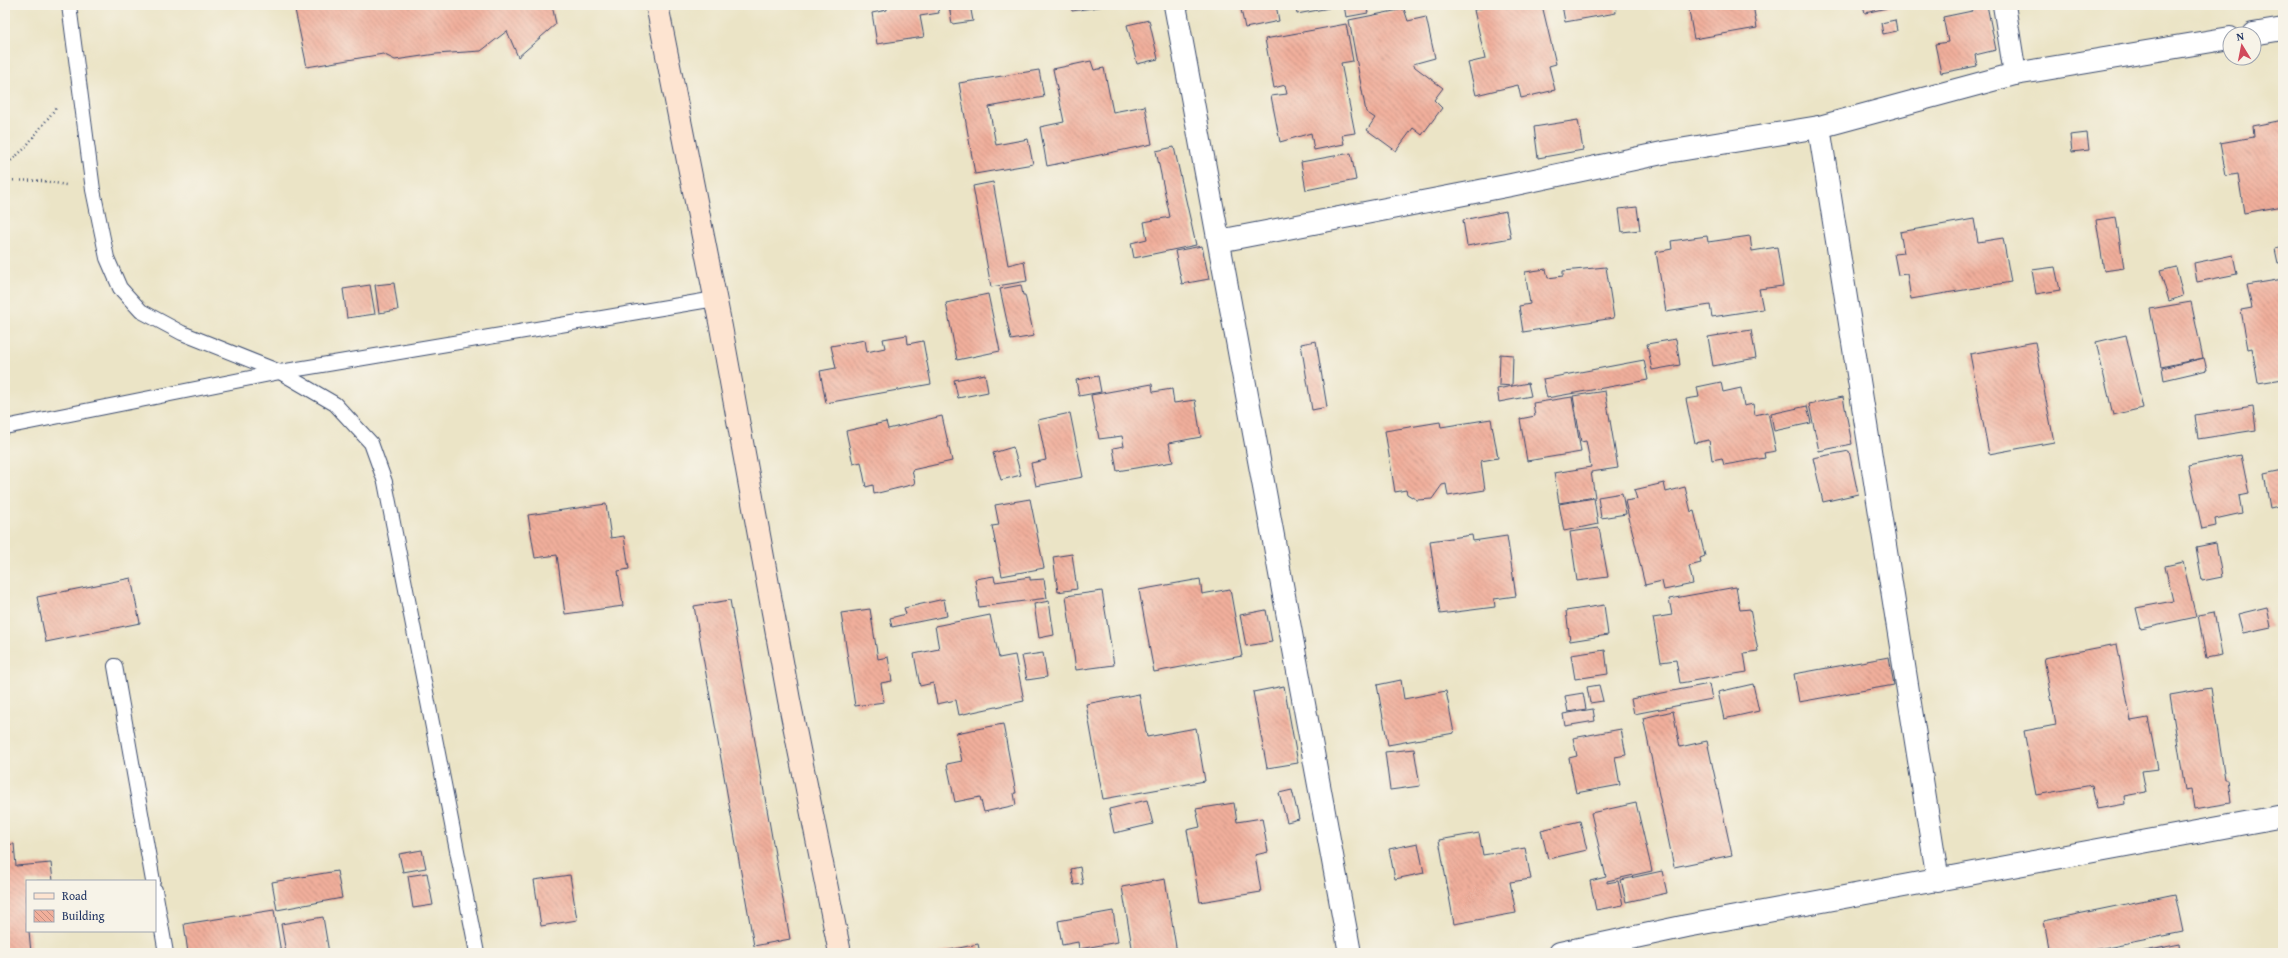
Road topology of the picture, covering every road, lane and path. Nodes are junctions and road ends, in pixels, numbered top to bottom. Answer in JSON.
{"nodes":[{"id":1,"x":69,"y":5,"type":"edge"},
{"id":2,"x":658,"y":5,"type":"edge"},
{"id":3,"x":1175,"y":5,"type":"edge"},
{"id":4,"x":2004,"y":5,"type":"edge"},
{"id":5,"x":2283,"y":29,"type":"edge"},
{"id":6,"x":2262,"y":32,"type":"edge"},
{"id":7,"x":2222,"y":39,"type":"edge"},
{"id":8,"x":2015,"y":74,"type":"junction"},
{"id":9,"x":80,"y":86,"type":"junction"},
{"id":10,"x":1819,"y":128,"type":"junction"},
{"id":11,"x":5,"y":166,"type":"edge"},
{"id":12,"x":5,"y":180,"type":"edge"},
{"id":13,"x":93,"y":190,"type":"junction"},
{"id":14,"x":1219,"y":241,"type":"junction"},
{"id":15,"x":715,"y":299,"type":"junction"},
{"id":16,"x":280,"y":372,"type":"junction"},
{"id":17,"x":5,"y":427,"type":"edge"},
{"id":18,"x":115,"y":666,"type":"dead end"},
{"id":19,"x":2283,"y":816,"type":"edge"},
{"id":20,"x":153,"y":880,"type":"edge"},
{"id":21,"x":1938,"y":881,"type":"junction"},
{"id":22,"x":156,"y":896,"type":"edge"},
{"id":23,"x":166,"y":953,"type":"edge"},
{"id":24,"x":477,"y":953,"type":"edge"},
{"id":25,"x":840,"y":953,"type":"edge"},
{"id":26,"x":1350,"y":953,"type":"edge"},
{"id":27,"x":1560,"y":953,"type":"edge"}],
"edges":[{"from":1,"to":9,"type":"lane"},
{"from":2,"to":15,"type":"street"},
{"from":3,"to":14,"type":"street"},
{"from":4,"to":8,"type":"street"},
{"from":5,"to":6,"type":"street"},
{"from":7,"to":8,"type":"street"},
{"from":8,"to":10,"type":"street"},
{"from":9,"to":11,"type":"path"},
{"from":9,"to":13,"type":"lane"},
{"from":10,"to":14,"type":"street"},
{"from":10,"to":21,"type":"street"},
{"from":12,"to":13,"type":"path"},
{"from":13,"to":16,"type":"lane"},
{"from":14,"to":26,"type":"street"},
{"from":15,"to":16,"type":"lane"},
{"from":15,"to":25,"type":"street"},
{"from":16,"to":17,"type":"lane"},
{"from":16,"to":24,"type":"lane"},
{"from":18,"to":20,"type":"lane"},
{"from":19,"to":21,"type":"street"},
{"from":21,"to":27,"type":"street"},
{"from":22,"to":23,"type":"lane"}]}
